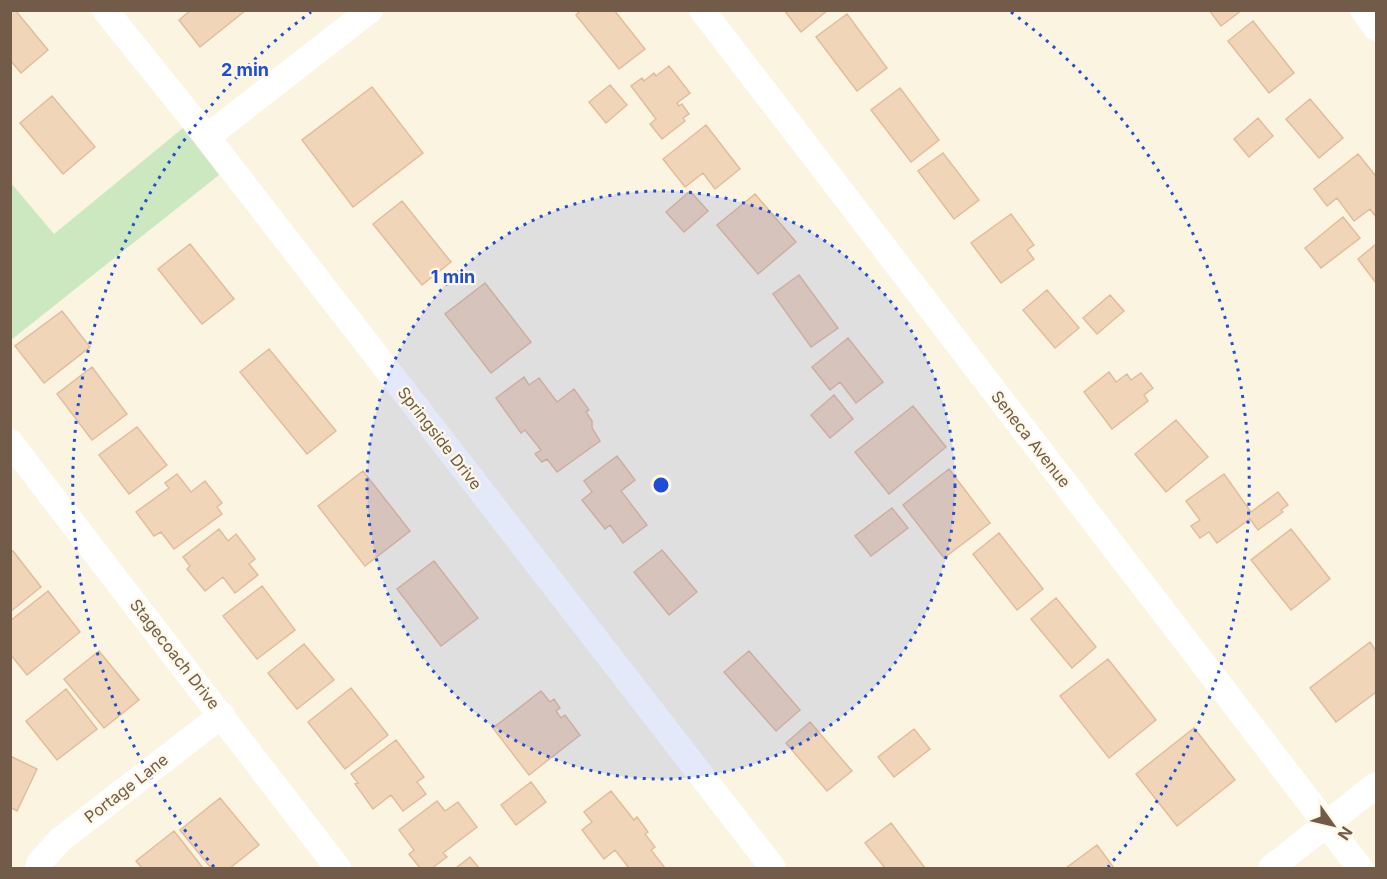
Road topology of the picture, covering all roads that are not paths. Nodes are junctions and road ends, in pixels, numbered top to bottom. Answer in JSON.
{"nodes":[{"id":1,"x":105,"y":10,"type":"edge"},
{"id":2,"x":370,"y":10,"type":"edge"},
{"id":3,"x":702,"y":10,"type":"edge"},
{"id":4,"x":1363,"y":10,"type":"edge"},
{"id":5,"x":1377,"y":28,"type":"edge"},
{"id":6,"x":207,"y":137,"type":"junction"},
{"id":7,"x":10,"y":442,"type":"edge"},
{"id":8,"x":222,"y":715,"type":"junction"},
{"id":9,"x":1377,"y":785,"type":"edge"},
{"id":10,"x":1327,"y":824,"type":"junction"},
{"id":11,"x":38,"y":868,"type":"edge"},
{"id":12,"x":338,"y":868,"type":"edge"},
{"id":13,"x":772,"y":868,"type":"edge"},
{"id":14,"x":1271,"y":868,"type":"edge"},
{"id":15,"x":1360,"y":868,"type":"edge"}],
"edges":[{"from":1,"to":6,"type":"street","name":"Springside Drive"},
{"from":2,"to":6,"type":"street"},
{"from":3,"to":10,"type":"street","name":"Seneca Avenue"},
{"from":4,"to":5,"type":"street"},
{"from":6,"to":13,"type":"street","name":"Springside Drive"},
{"from":7,"to":8,"type":"street","name":"Stagecoach Drive"},
{"from":8,"to":11,"type":"street","name":"Portage Lane"},
{"from":8,"to":12,"type":"street","name":"Stagecoach Drive"},
{"from":9,"to":10,"type":"street"},
{"from":10,"to":14,"type":"street"},
{"from":10,"to":15,"type":"street","name":"Seneca Avenue"}]}
